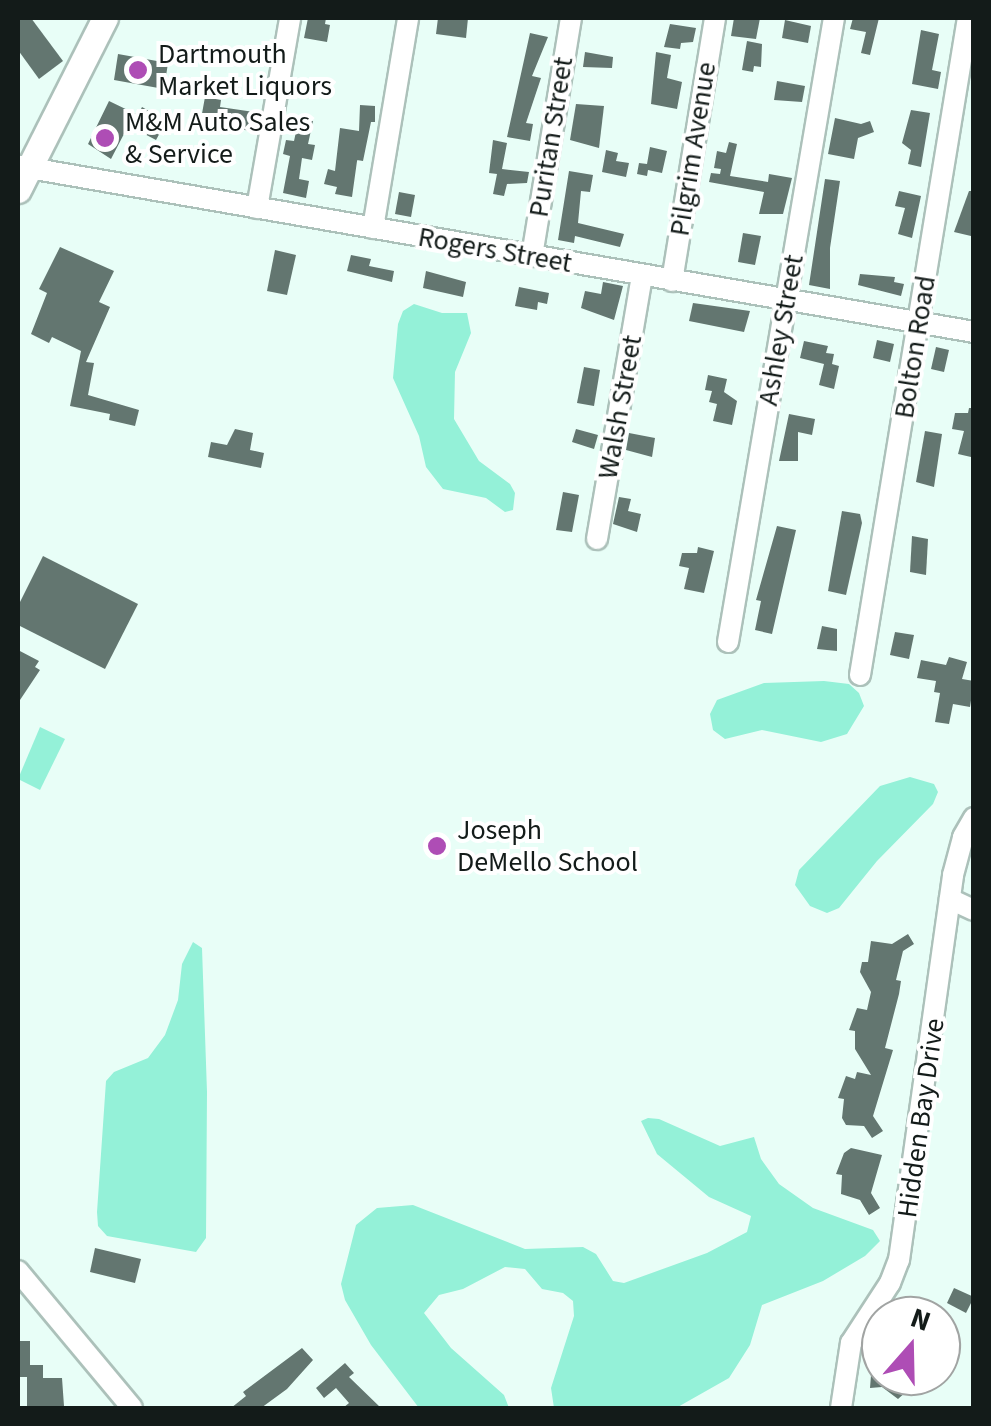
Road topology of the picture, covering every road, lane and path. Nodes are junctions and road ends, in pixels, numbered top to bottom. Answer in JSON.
{"nodes":[{"id":1,"x":290,"y":18,"type":"edge"},
{"id":2,"x":408,"y":18,"type":"edge"},
{"id":3,"x":571,"y":18,"type":"edge"},
{"id":4,"x":714,"y":18,"type":"edge"},
{"id":5,"x":834,"y":18,"type":"edge"},
{"id":6,"x":968,"y":18,"type":"edge"},
{"id":7,"x":97,"y":21,"type":"edge"},
{"id":8,"x":21,"y":175,"type":"edge"},
{"id":9,"x":257,"y":208,"type":"junction"},
{"id":10,"x":374,"y":228,"type":"junction"},
{"id":11,"x":532,"y":256,"type":"junction"},
{"id":12,"x":642,"y":276,"type":"junction"},
{"id":13,"x":672,"y":280,"type":"junction"},
{"id":14,"x":786,"y":300,"type":"junction"},
{"id":15,"x":920,"y":323,"type":"junction"},
{"id":16,"x":974,"y":332,"type":"edge"},
{"id":17,"x":597,"y":538,"type":"dead end"},
{"id":18,"x":728,"y":642,"type":"dead end"},
{"id":19,"x":860,"y":676,"type":"dead end"},
{"id":20,"x":974,"y":818,"type":"edge"},
{"id":21,"x":950,"y":899,"type":"junction"},
{"id":22,"x":974,"y":910,"type":"edge"},
{"id":23,"x":21,"y":1282,"type":"edge"},
{"id":24,"x":132,"y":1408,"type":"edge"},
{"id":25,"x":841,"y":1408,"type":"edge"}],
"edges":[{"from":1,"to":9,"type":"street"},
{"from":2,"to":10,"type":"street"},
{"from":3,"to":11,"type":"street","name":"Puritan Street"},
{"from":4,"to":13,"type":"street","name":"Pilgrim Avenue"},
{"from":5,"to":14,"type":"street","name":"Ashley Street"},
{"from":6,"to":15,"type":"street","name":"Bolton Road"},
{"from":7,"to":8,"type":"main road"},
{"from":8,"to":9,"type":"street","name":"Rogers Street"},
{"from":9,"to":10,"type":"street","name":"Rogers Street"},
{"from":10,"to":11,"type":"street","name":"Rogers Street"},
{"from":11,"to":12,"type":"street","name":"Rogers Street"},
{"from":12,"to":13,"type":"street","name":"Rogers Street"},
{"from":12,"to":17,"type":"street","name":"Walsh Street"},
{"from":13,"to":14,"type":"street","name":"Rogers Street"},
{"from":14,"to":15,"type":"street","name":"Rogers Street"},
{"from":14,"to":18,"type":"street","name":"Ashley Street"},
{"from":15,"to":16,"type":"street","name":"Rogers Street"},
{"from":15,"to":19,"type":"street","name":"Bolton Road"},
{"from":20,"to":21,"type":"street","name":"Hidden Bay Drive"},
{"from":21,"to":22,"type":"street"},
{"from":21,"to":25,"type":"street","name":"Hidden Bay Drive"},
{"from":23,"to":24,"type":"street"}]}
